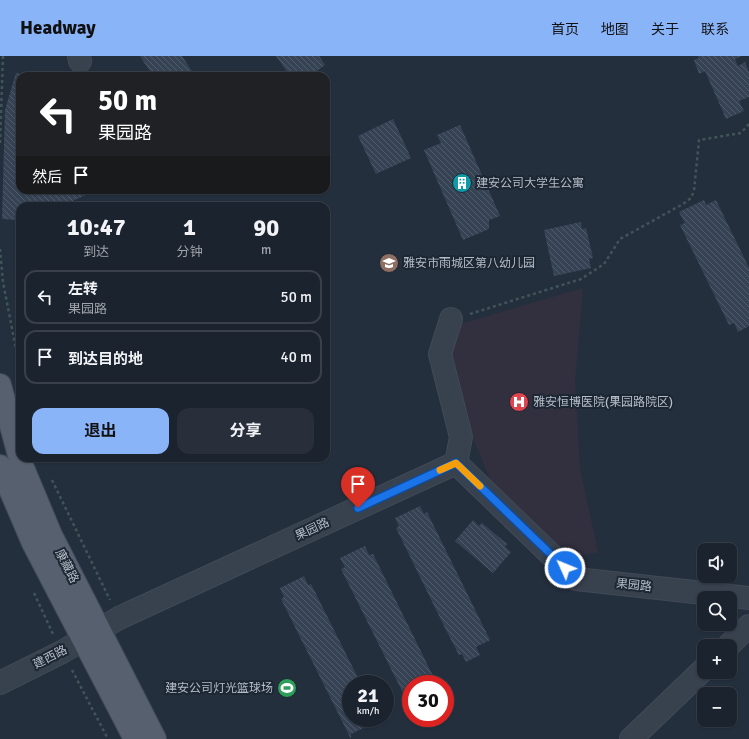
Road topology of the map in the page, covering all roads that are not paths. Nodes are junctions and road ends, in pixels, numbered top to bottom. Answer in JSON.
{"nodes":[{"id":1,"x":451,"y":319,"type":"road end"},
{"id":2,"x":0,"y":385,"type":"edge"},
{"id":3,"x":16,"y":444,"type":"edge"},
{"id":4,"x":21,"y":462,"type":"edge"},
{"id":5,"x":456,"y":463,"type":"junction"},
{"id":6,"x":0,"y":466,"type":"edge"},
{"id":7,"x":749,"y":598,"type":"edge"},
{"id":8,"x":749,"y":626,"type":"edge"},
{"id":9,"x":91,"y":634,"type":"junction"},
{"id":10,"x":735,"y":639,"type":"edge"},
{"id":11,"x":697,"y":676,"type":"edge"},
{"id":12,"x":0,"y":683,"type":"edge"},
{"id":13,"x":135,"y":739,"type":"edge"},
{"id":14,"x":155,"y":739,"type":"edge"},
{"id":15,"x":631,"y":739,"type":"edge"}],
"edges":[{"from":1,"to":5,"type":"street"},
{"from":2,"to":3,"type":"main road","name":"康藏路"},
{"from":4,"to":9,"type":"main road","name":"康藏路"},
{"from":5,"to":7,"type":"street","name":"果园路"},
{"from":5,"to":9,"type":"street","name":"果园路"},
{"from":6,"to":9,"type":"main road","name":"康藏路"},
{"from":8,"to":10,"type":"street"},
{"from":9,"to":12,"type":"street","name":"建西路"},
{"from":9,"to":13,"type":"main road","name":"康藏路"},
{"from":9,"to":14,"type":"main road","name":"康藏路"},
{"from":11,"to":15,"type":"street"}]}
